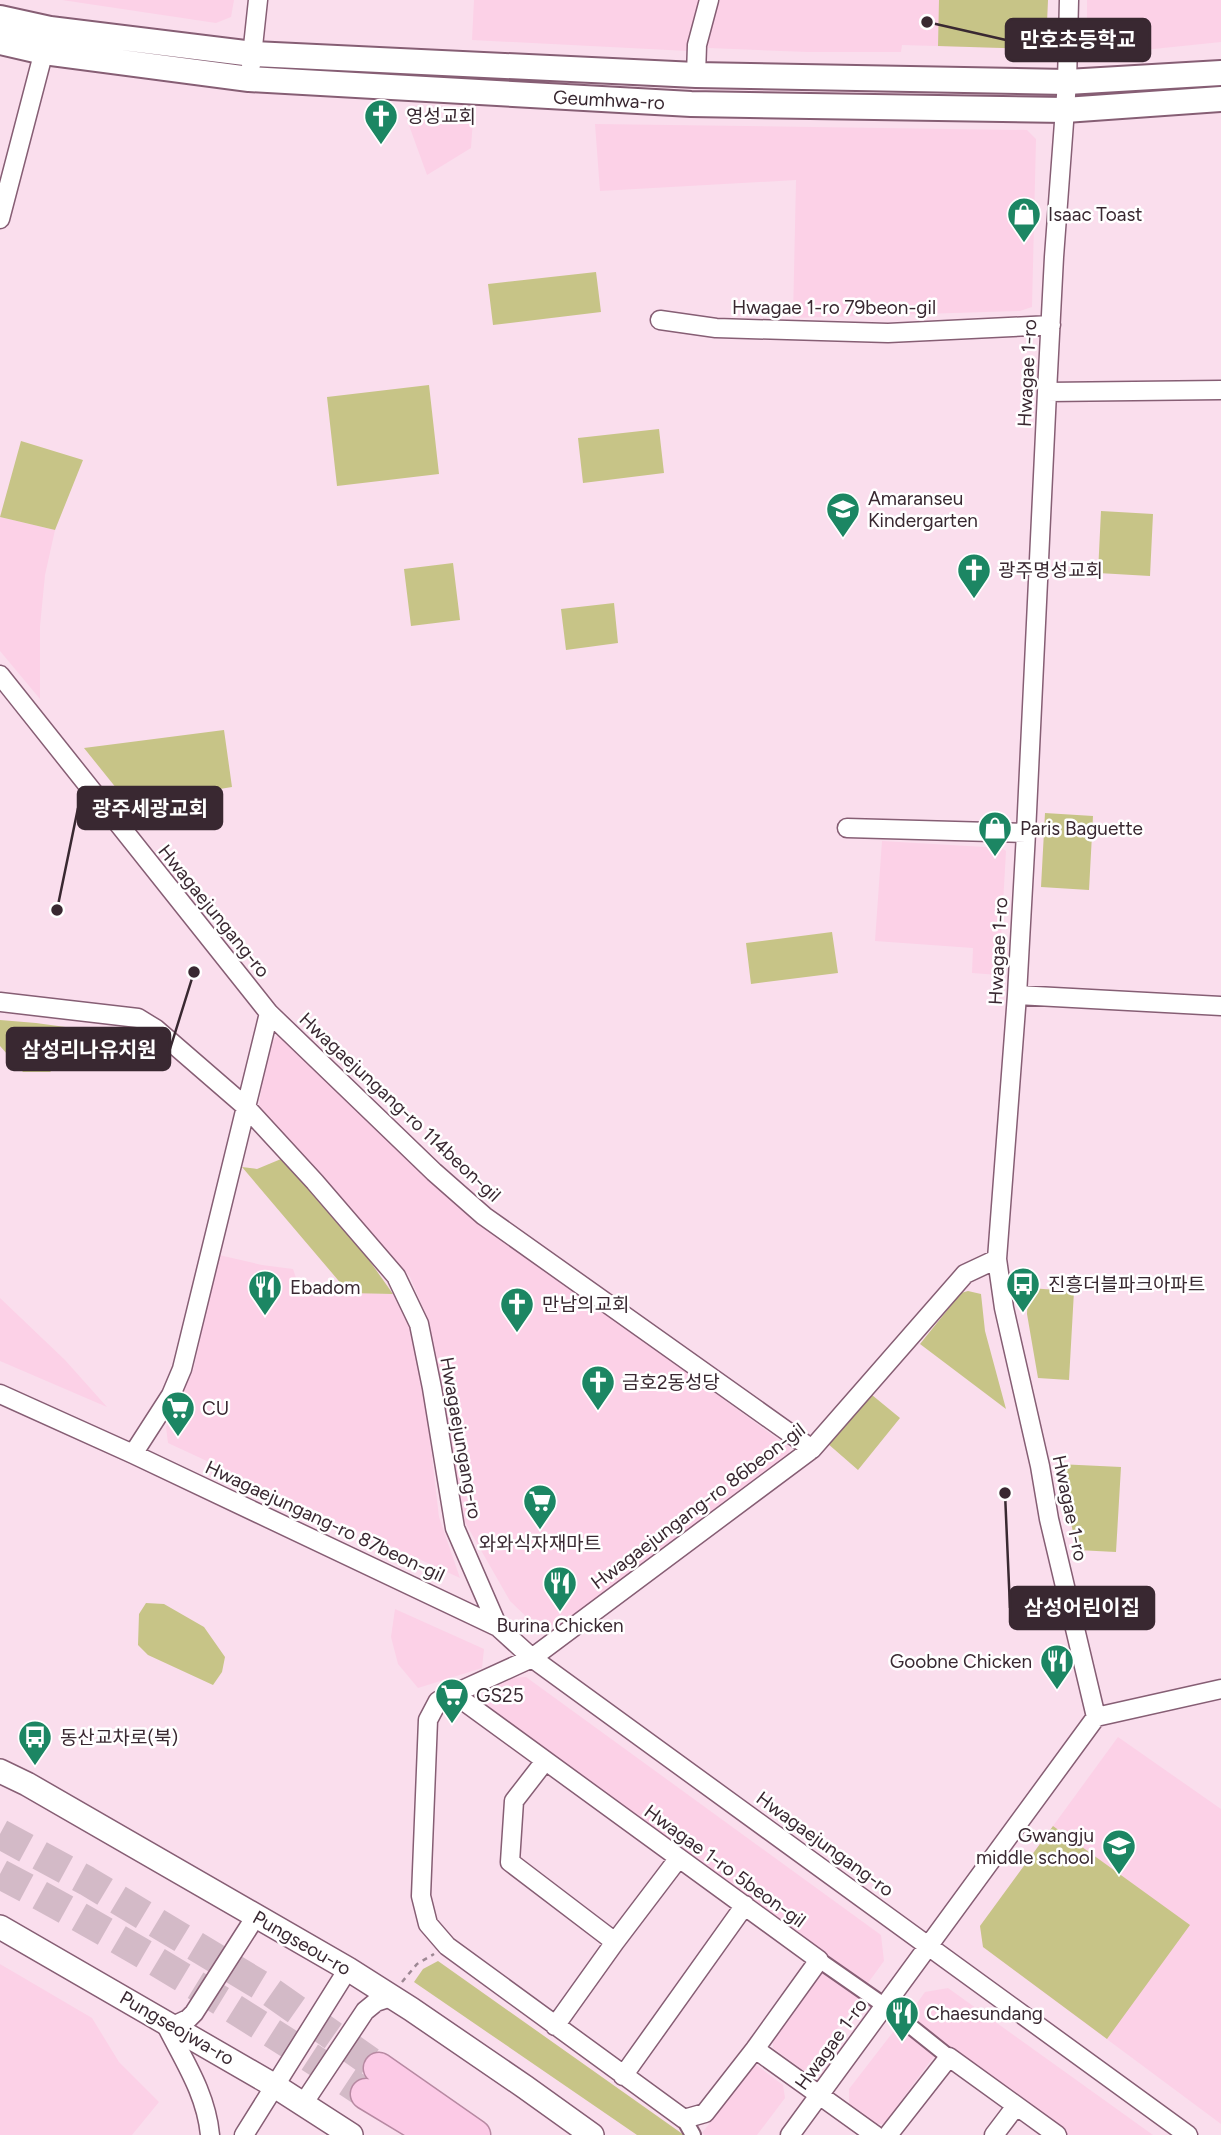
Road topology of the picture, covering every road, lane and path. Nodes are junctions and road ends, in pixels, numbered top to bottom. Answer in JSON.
{"nodes":[{"id":1,"x":258,"y":0,"type":"edge"},
{"id":2,"x":709,"y":0,"type":"edge"},
{"id":3,"x":1069,"y":0,"type":"edge"},
{"id":4,"x":0,"y":18,"type":"edge"},
{"id":5,"x":47,"y":40,"type":"junction"},
{"id":6,"x":0,"y":42,"type":"edge"},
{"id":7,"x":253,"y":54,"type":"junction"},
{"id":8,"x":1221,"y":73,"type":"edge"},
{"id":9,"x":696,"y":75,"type":"junction"},
{"id":10,"x":249,"y":79,"type":"junction"},
{"id":11,"x":1067,"y":82,"type":"junction"},
{"id":12,"x":1221,"y":99,"type":"edge"},
{"id":13,"x":1065,"y":110,"type":"junction"},
{"id":14,"x":0,"y":219,"type":"edge"},
{"id":15,"x":660,"y":320,"type":"dead end"},
{"id":16,"x":1051,"y":325,"type":"junction"},
{"id":17,"x":1221,"y":390,"type":"edge"},
{"id":18,"x":1047,"y":392,"type":"junction"},
{"id":19,"x":0,"y":675,"type":"edge"},
{"id":20,"x":848,"y":828,"type":"dead end"},
{"id":21,"x":1026,"y":833,"type":"junction"},
{"id":22,"x":1017,"y":995,"type":"junction"},
{"id":23,"x":0,"y":1002,"type":"edge"},
{"id":24,"x":1221,"y":1006,"type":"edge"},
{"id":25,"x":269,"y":1013,"type":"junction"},
{"id":26,"x":246,"y":1107,"type":"junction"},
{"id":27,"x":997,"y":1259,"type":"junction"},
{"id":28,"x":0,"y":1394,"type":"edge"},
{"id":29,"x":812,"y":1449,"type":"junction"},
{"id":30,"x":133,"y":1454,"type":"junction"},
{"id":31,"x":498,"y":1627,"type":"junction"},
{"id":32,"x":532,"y":1658,"type":"junction"},
{"id":33,"x":1221,"y":1689,"type":"edge"},
{"id":34,"x":454,"y":1695,"type":"junction"},
{"id":35,"x":1096,"y":1717,"type":"junction"},
{"id":36,"x":545,"y":1761,"type":"junction"},
{"id":37,"x":0,"y":1770,"type":"edge"},
{"id":38,"x":678,"y":1859,"type":"junction"},
{"id":39,"x":745,"y":1905,"type":"junction"},
{"id":40,"x":256,"y":1916,"type":"junction"},
{"id":41,"x":0,"y":1927,"type":"edge"},
{"id":42,"x":615,"y":1941,"type":"junction"},
{"id":43,"x":447,"y":1946,"type":"junction"},
{"id":44,"x":930,"y":1946,"type":"junction"},
{"id":45,"x":819,"y":1960,"type":"junction"},
{"id":46,"x":348,"y":1969,"type":"junction"},
{"id":47,"x":397,"y":1989,"type":"junction"},
{"id":48,"x":885,"y":2006,"type":"junction"},
{"id":49,"x":169,"y":2023,"type":"junction"},
{"id":50,"x":555,"y":2026,"type":"junction"},
{"id":51,"x":755,"y":2049,"type":"junction"},
{"id":52,"x":949,"y":2057,"type":"junction"},
{"id":53,"x":379,"y":2068,"type":"tunnel mouth"},
{"id":54,"x":623,"y":2076,"type":"junction"},
{"id":55,"x":275,"y":2086,"type":"junction"},
{"id":56,"x":366,"y":2094,"type":"tunnel mouth"},
{"id":57,"x":819,"y":2096,"type":"junction"},
{"id":58,"x":303,"y":2105,"type":"junction"},
{"id":59,"x":1016,"y":2105,"type":"junction"},
{"id":60,"x":684,"y":2119,"type":"junction"},
{"id":61,"x":210,"y":2135,"type":"edge"},
{"id":62,"x":244,"y":2135,"type":"edge"},
{"id":63,"x":351,"y":2135,"type":"edge"},
{"id":64,"x":433,"y":2135,"type":"edge"},
{"id":65,"x":475,"y":2135,"type":"edge"},
{"id":66,"x":592,"y":2135,"type":"edge"},
{"id":67,"x":694,"y":2135,"type":"edge"},
{"id":68,"x":790,"y":2135,"type":"edge"},
{"id":69,"x":875,"y":2135,"type":"edge"},
{"id":70,"x":888,"y":2135,"type":"edge"},
{"id":71,"x":995,"y":2135,"type":"edge"},
{"id":72,"x":1057,"y":2135,"type":"edge"},
{"id":73,"x":1188,"y":2135,"type":"edge"}],
"edges":[{"from":1,"to":7,"type":"street"},
{"from":2,"to":9,"type":"street"},
{"from":3,"to":11,"type":"street","name":"Hwagae 1-ro"},
{"from":4,"to":5,"type":"main road","name":"Geumhwa-ro"},
{"from":5,"to":6,"type":"main road","name":"Geumhwa-ro"},
{"from":5,"to":7,"type":"main road","name":"Geumhwa-ro"},
{"from":5,"to":10,"type":"main road","name":"Geumhwa-ro"},
{"from":5,"to":14,"type":"street"},
{"from":7,"to":9,"type":"main road","name":"Geumhwa-ro"},
{"from":7,"to":10,"type":"street"},
{"from":8,"to":11,"type":"main road","name":"Geumhwa-ro"},
{"from":9,"to":11,"type":"main road","name":"Geumhwa-ro"},
{"from":10,"to":13,"type":"main road","name":"Geumhwa-ro"},
{"from":11,"to":13,"type":"street","name":"Hwagae 1-ro"},
{"from":12,"to":13,"type":"main road","name":"Geumhwa-ro"},
{"from":13,"to":16,"type":"street","name":"Hwagae 1-ro"},
{"from":15,"to":16,"type":"street","name":"Hwagae 1-ro 79beon-gil"},
{"from":16,"to":18,"type":"street","name":"Hwagae 1-ro"},
{"from":17,"to":18,"type":"street"},
{"from":18,"to":21,"type":"street","name":"Hwagae 1-ro"},
{"from":19,"to":25,"type":"street","name":"Hwagaejungang-ro"},
{"from":20,"to":21,"type":"street"},
{"from":21,"to":22,"type":"street","name":"Hwagae 1-ro"},
{"from":22,"to":24,"type":"street"},
{"from":22,"to":27,"type":"street","name":"Hwagae 1-ro"},
{"from":23,"to":26,"type":"street","name":"Hwagaejungang-ro"},
{"from":25,"to":26,"type":"street"},
{"from":25,"to":29,"type":"street","name":"Hwagaejungang-ro 114beon-gil"},
{"from":26,"to":30,"type":"street"},
{"from":26,"to":31,"type":"street","name":"Hwagaejungang-ro"},
{"from":27,"to":29,"type":"street","name":"Hwagaejungang-ro 86beon-gil"},
{"from":27,"to":35,"type":"street","name":"Hwagae 1-ro"},
{"from":28,"to":30,"type":"street","name":"Hwagaejungang-ro 87beon-gil"},
{"from":29,"to":32,"type":"street","name":"Hwagaejungang-ro 86beon-gil"},
{"from":30,"to":31,"type":"street","name":"Hwagaejungang-ro 87beon-gil"},
{"from":31,"to":32,"type":"street","name":"Hwagaejungang-ro"},
{"from":32,"to":34,"type":"street","name":"Hwagaejungang-ro 86beon-gil"},
{"from":32,"to":44,"type":"street","name":"Hwagaejungang-ro"},
{"from":33,"to":35,"type":"street"},
{"from":34,"to":36,"type":"street","name":"Hwagae 1-ro 5beon-gil"},
{"from":34,"to":43,"type":"street","name":"Hwagaejungang-ro 86beon-gil"},
{"from":35,"to":44,"type":"street","name":"Hwagae 1-ro"},
{"from":36,"to":38,"type":"street","name":"Hwagae 1-ro 5beon-gil"},
{"from":36,"to":42,"type":"street"},
{"from":37,"to":40,"type":"street","name":"Pungseou-ro"},
{"from":38,"to":39,"type":"street","name":"Hwagae 1-ro 5beon-gil"},
{"from":38,"to":42,"type":"street"},
{"from":39,"to":45,"type":"street","name":"Hwagae 1-ro 5beon-gil"},
{"from":39,"to":54,"type":"street"},
{"from":40,"to":46,"type":"street","name":"Pungseou-ro"},
{"from":40,"to":49,"type":"street"},
{"from":41,"to":49,"type":"street","name":"Pungseojwa-ro"},
{"from":42,"to":50,"type":"street"},
{"from":43,"to":47,"type":"path"},
{"from":43,"to":50,"type":"street","name":"Hwagaejungang-ro 86beon-gil"},
{"from":44,"to":48,"type":"street","name":"Hwagae 1-ro"},
{"from":44,"to":73,"type":"street","name":"Hwagaejungang-ro"},
{"from":45,"to":48,"type":"street"},
{"from":45,"to":51,"type":"street"},
{"from":46,"to":47,"type":"street","name":"Pungseou-ro"},
{"from":46,"to":55,"type":"street"},
{"from":47,"to":58,"type":"street"},
{"from":47,"to":66,"type":"street","name":"Pungseou-ro"},
{"from":48,"to":52,"type":"street"},
{"from":48,"to":57,"type":"street","name":"Hwagae 1-ro"},
{"from":49,"to":55,"type":"street","name":"Pungseojwa-ro"},
{"from":49,"to":61,"type":"street"},
{"from":50,"to":54,"type":"street","name":"Hwagaejungang-ro 86beon-gil"},
{"from":51,"to":57,"type":"street"},
{"from":51,"to":60,"type":"street"},
{"from":52,"to":59,"type":"street"},
{"from":52,"to":70,"type":"street"},
{"from":53,"to":65,"type":"highway"},
{"from":54,"to":60,"type":"street","name":"Hwagaejungang-ro 86beon-gil"},
{"from":55,"to":58,"type":"street","name":"Pungseojwa-ro"},
{"from":55,"to":62,"type":"street"},
{"from":56,"to":64,"type":"highway"},
{"from":57,"to":68,"type":"street","name":"Hwagae 1-ro"},
{"from":57,"to":69,"type":"street"},
{"from":58,"to":63,"type":"street","name":"Pungseojwa-ro"},
{"from":59,"to":71,"type":"street"},
{"from":59,"to":72,"type":"street"},
{"from":60,"to":67,"type":"street"}]}
